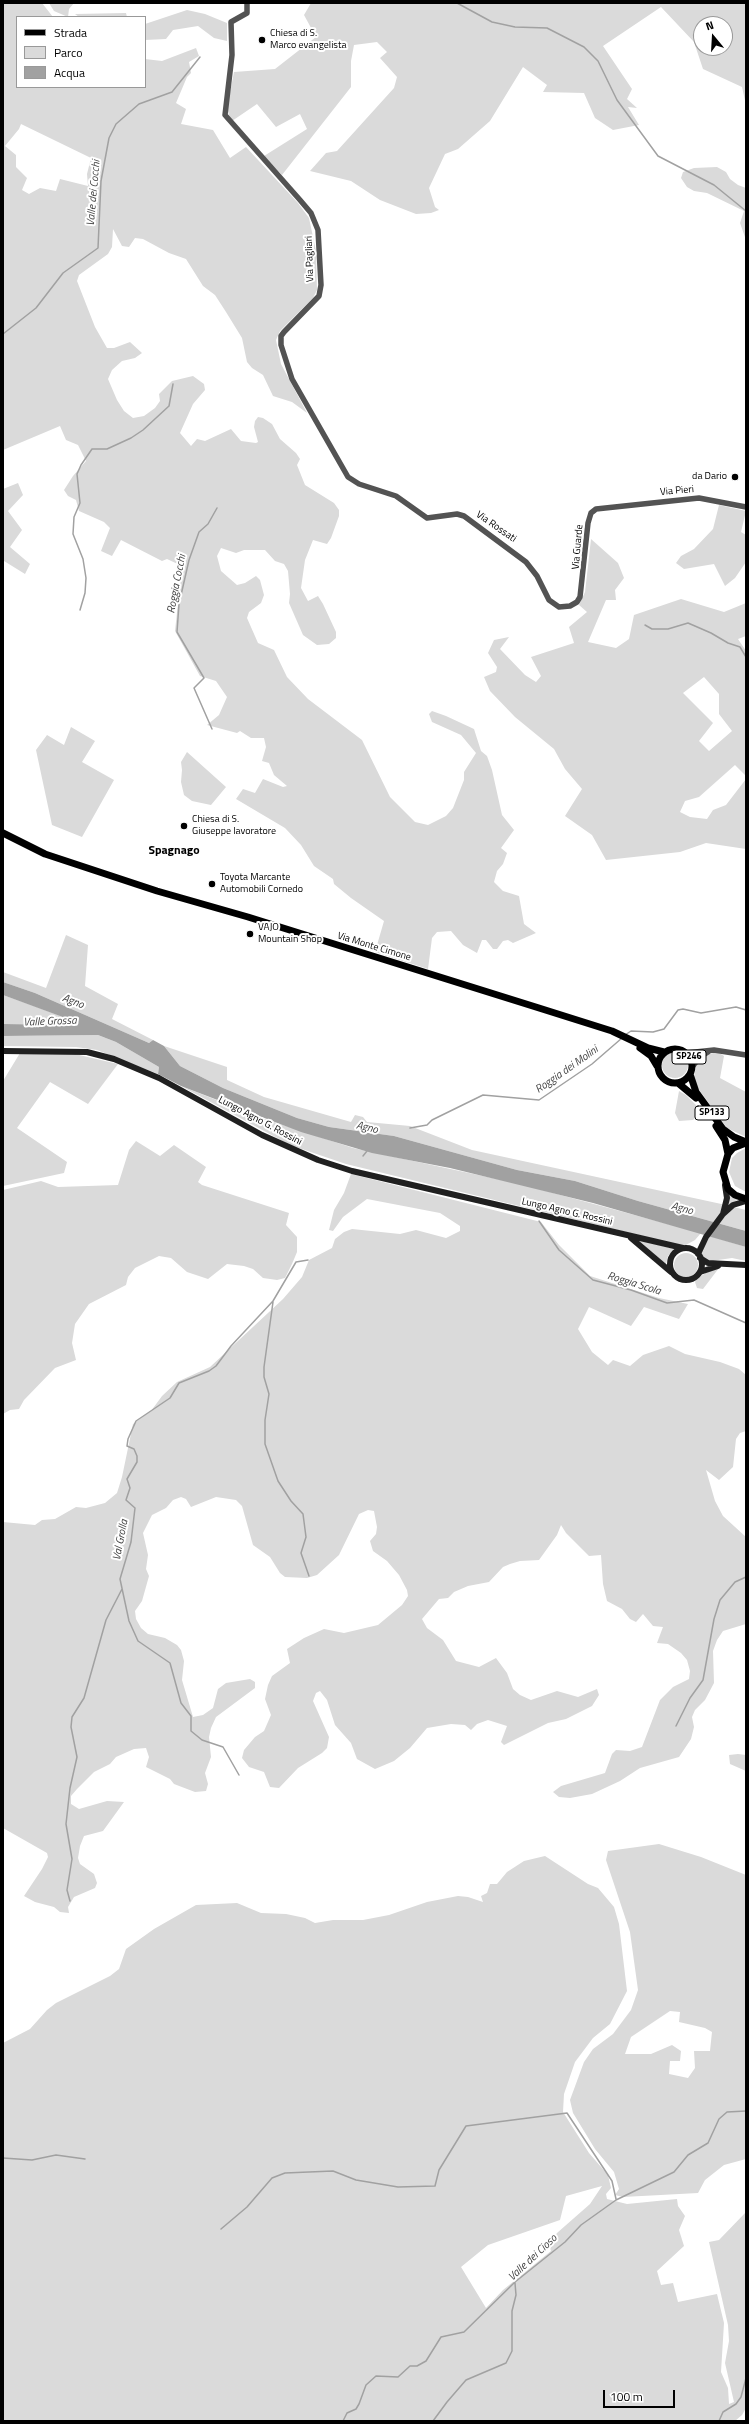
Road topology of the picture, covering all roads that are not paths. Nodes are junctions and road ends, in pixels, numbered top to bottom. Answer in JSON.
{"nodes":[{"id":1,"x":247,"y":3,"type":"edge"},
{"id":2,"x":342,"y":469,"type":"joint"},
{"id":3,"x":608,"y":506,"type":"joint"},
{"id":4,"x":746,"y":507,"type":"edge"},
{"id":5,"x":578,"y":601,"type":"joint"},
{"id":6,"x":3,"y":833,"type":"edge"},
{"id":7,"x":628,"y":1038,"type":"junction"},
{"id":8,"x":3,"y":1050,"type":"edge"},
{"id":9,"x":714,"y":1050,"type":"junction"},
{"id":10,"x":664,"y":1052,"type":"junction"},
{"id":11,"x":686,"y":1053,"type":"junction"},
{"id":12,"x":746,"y":1054,"type":"edge"},
{"id":13,"x":658,"y":1066,"type":"junction"},
{"id":14,"x":691,"y":1070,"type":"junction"},
{"id":15,"x":678,"y":1083,"type":"junction"},
{"id":16,"x":746,"y":1142,"type":"edge"},
{"id":17,"x":728,"y":1154,"type":"junction"},
{"id":18,"x":724,"y":1181,"type":"junction"},
{"id":19,"x":746,"y":1200,"type":"edge"},
{"id":20,"x":723,"y":1214,"type":"junction"},
{"id":21,"x":630,"y":1237,"type":"junction"},
{"id":22,"x":699,"y":1244,"type":"junction"},
{"id":23,"x":686,"y":1248,"type":"junction"},
{"id":24,"x":699,"y":1256,"type":"junction"},
{"id":25,"x":728,"y":1263,"type":"junction"},
{"id":26,"x":746,"y":1265,"type":"edge"},
{"id":27,"x":671,"y":1272,"type":"junction"},
{"id":28,"x":700,"y":1272,"type":"junction"}],
"edges":[{"from":1,"to":2,"type":"street","name":"Via Pagliari"},
{"from":2,"to":5,"type":"street","name":"Via Rossati"},
{"from":3,"to":4,"type":"street","name":"Via Pieri"},
{"from":3,"to":5,"type":"street","name":"Via Guarde"},
{"from":6,"to":7,"type":"main road","name":"Via Monte Cimone","number":"SP246"},
{"from":7,"to":10,"type":"main road","name":"Via Monte Cimone","number":"SP246"},
{"from":7,"to":13,"type":"main road","name":"Via Monte Cimone","number":"SP246"},
{"from":8,"to":21,"type":"main road","name":"Lungo Agno G. Rossini"},
{"from":9,"to":11,"type":"street"},
{"from":9,"to":12,"type":"street"},
{"from":9,"to":14,"type":"street"},
{"from":10,"to":11,"type":"main road","number":"SP246"},
{"from":10,"to":13,"type":"main road","number":"SP246"},
{"from":11,"to":14,"type":"main road","number":"SP246"},
{"from":13,"to":15,"type":"main road","number":"SP246"},
{"from":14,"to":15,"type":"main road","number":"SP246"},
{"from":14,"to":16,"type":"main road","number":"SP133"},
{"from":15,"to":17,"type":"main road","number":"SP133"},
{"from":16,"to":17,"type":"main road","number":"SP133"},
{"from":17,"to":18,"type":"main road","number":"SP133"},
{"from":18,"to":19,"type":"main road"},
{"from":18,"to":20,"type":"main road"},
{"from":19,"to":20,"type":"main road"},
{"from":20,"to":22,"type":"main road"},
{"from":21,"to":23,"type":"main road","name":"Lungo Agno G. Rossini"},
{"from":21,"to":27,"type":"main road","name":"Lungo Agno G. Rossini"},
{"from":22,"to":23,"type":"main road"},
{"from":22,"to":24,"type":"main road"},
{"from":23,"to":24,"type":"main road","name":"Lungo Agno G. Rossini"},
{"from":23,"to":27,"type":"main road"},
{"from":24,"to":25,"type":"main road","name":"Lungo Agno G. Rossini"},
{"from":24,"to":28,"type":"main road"},
{"from":25,"to":26,"type":"main road","name":"Lungo Agno G. Rossini"},
{"from":25,"to":28,"type":"main road","name":"Lungo Agno G. Rossini"},
{"from":27,"to":28,"type":"main road","name":"Lungo Agno G. Rossini"}]}
